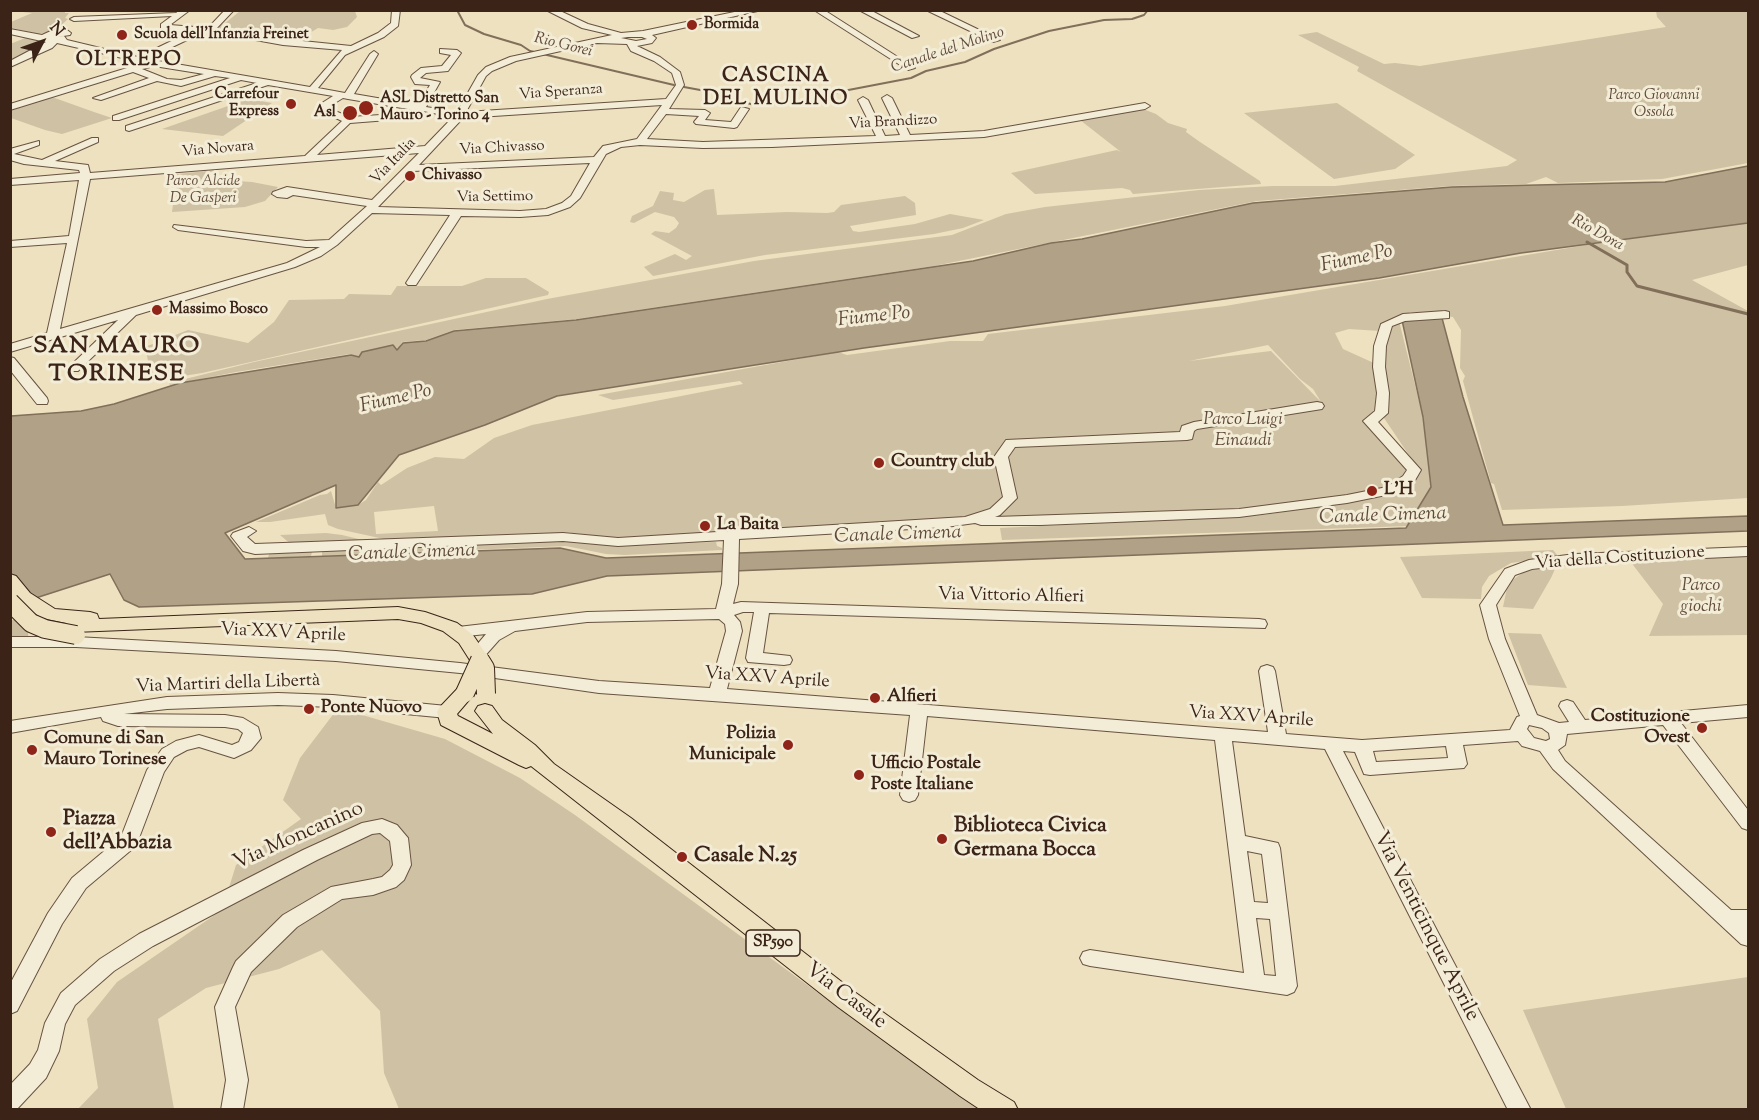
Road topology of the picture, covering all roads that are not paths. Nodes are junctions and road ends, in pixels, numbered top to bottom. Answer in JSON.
{"nodes":[{"id":1,"x":85,"y":10,"type":"edge"},
{"id":2,"x":186,"y":10,"type":"edge"},
{"id":3,"x":230,"y":10,"type":"edge"},
{"id":4,"x":396,"y":10,"type":"edge"},
{"id":5,"x":550,"y":10,"type":"edge"},
{"id":6,"x":758,"y":10,"type":"edge"},
{"id":7,"x":818,"y":10,"type":"edge"},
{"id":8,"x":863,"y":10,"type":"edge"},
{"id":9,"x":930,"y":10,"type":"edge"},
{"id":10,"x":737,"y":12,"type":"edge"},
{"id":11,"x":173,"y":14,"type":"dead end"},
{"id":12,"x":77,"y":16,"type":"edge"},
{"id":13,"x":212,"y":30,"type":"junction"},
{"id":14,"x":10,"y":31,"type":"edge"},
{"id":15,"x":602,"y":31,"type":"junction"},
{"id":16,"x":642,"y":34,"type":"junction"},
{"id":17,"x":67,"y":35,"type":"junction"},
{"id":18,"x":915,"y":36,"type":"dead end"},
{"id":19,"x":48,"y":37,"type":"junction"},
{"id":20,"x":184,"y":38,"type":"dead end"},
{"id":21,"x":621,"y":38,"type":"junction"},
{"id":22,"x":996,"y":40,"type":"dead end"},
{"id":23,"x":75,"y":45,"type":"junction"},
{"id":24,"x":637,"y":46,"type":"junction"},
{"id":25,"x":351,"y":48,"type":"junction"},
{"id":26,"x":443,"y":51,"type":"dead end"},
{"id":27,"x":109,"y":52,"type":"junction"},
{"id":28,"x":374,"y":54,"type":"dead end"},
{"id":29,"x":140,"y":60,"type":"junction"},
{"id":30,"x":154,"y":63,"type":"junction"},
{"id":31,"x":10,"y":64,"type":"edge"},
{"id":32,"x":911,"y":69,"type":"dead end"},
{"id":33,"x":134,"y":70,"type":"junction"},
{"id":34,"x":215,"y":73,"type":"junction"},
{"id":35,"x":240,"y":78,"type":"junction"},
{"id":36,"x":155,"y":79,"type":"junction"},
{"id":37,"x":268,"y":82,"type":"junction"},
{"id":38,"x":312,"y":90,"type":"junction"},
{"id":39,"x":344,"y":95,"type":"junction"},
{"id":40,"x":98,"y":98,"type":"dead end"},
{"id":41,"x":887,"y":98,"type":"dead end"},
{"id":42,"x":863,"y":100,"type":"dead end"},
{"id":43,"x":666,"y":106,"type":"junction"},
{"id":44,"x":1145,"y":106,"type":"dead end"},
{"id":45,"x":10,"y":107,"type":"edge"},
{"id":46,"x":421,"y":108,"type":"junction"},
{"id":47,"x":744,"y":109,"type":"dead end"},
{"id":48,"x":460,"y":115,"type":"junction"},
{"id":49,"x":116,"y":118,"type":"dead end"},
{"id":50,"x":348,"y":120,"type":"junction"},
{"id":51,"x":129,"y":128,"type":"dead end"},
{"id":52,"x":906,"y":137,"type":"junction"},
{"id":53,"x":882,"y":139,"type":"junction"},
{"id":54,"x":95,"y":140,"type":"dead end"},
{"id":55,"x":640,"y":142,"type":"junction"},
{"id":56,"x":36,"y":143,"type":"dead end"},
{"id":57,"x":428,"y":149,"type":"junction"},
{"id":58,"x":397,"y":151,"type":"junction"},
{"id":59,"x":10,"y":154,"type":"edge"},
{"id":60,"x":309,"y":157,"type":"junction"},
{"id":61,"x":596,"y":160,"type":"junction"},
{"id":62,"x":43,"y":163,"type":"junction"},
{"id":63,"x":413,"y":165,"type":"junction"},
{"id":64,"x":85,"y":176,"type":"junction"},
{"id":65,"x":10,"y":182,"type":"edge"},
{"id":66,"x":288,"y":191,"type":"dead end"},
{"id":67,"x":371,"y":207,"type":"junction"},
{"id":68,"x":457,"y":213,"type":"junction"},
{"id":69,"x":178,"y":227,"type":"dead end"},
{"id":70,"x":345,"y":232,"type":"junction"},
{"id":71,"x":74,"y":238,"type":"junction"},
{"id":72,"x":299,"y":242,"type":"junction"},
{"id":73,"x":333,"y":243,"type":"junction"},
{"id":74,"x":10,"y":244,"type":"edge"},
{"id":75,"x":412,"y":284,"type":"dead end"},
{"id":76,"x":130,"y":313,"type":"junction"},
{"id":77,"x":1445,"y":315,"type":"dead end"},
{"id":78,"x":53,"y":335,"type":"junction"},
{"id":79,"x":10,"y":348,"type":"edge"},
{"id":80,"x":10,"y":361,"type":"edge"},
{"id":81,"x":74,"y":368,"type":"dead end"},
{"id":82,"x":42,"y":401,"type":"dead end"},
{"id":83,"x":1317,"y":406,"type":"dead end"},
{"id":84,"x":966,"y":520,"type":"junction"},
{"id":85,"x":249,"y":531,"type":"dead end"},
{"id":86,"x":732,"y":544,"type":"junction"},
{"id":87,"x":1749,"y":551,"type":"edge"},
{"id":88,"x":10,"y":580,"type":"edge"},
{"id":89,"x":10,"y":602,"type":"edge"},
{"id":90,"x":762,"y":609,"type":"junction"},
{"id":91,"x":362,"y":614,"type":"junction"},
{"id":92,"x":723,"y":614,"type":"junction"},
{"id":93,"x":526,"y":624,"type":"junction"},
{"id":94,"x":1259,"y":624,"type":"dead end"},
{"id":95,"x":458,"y":632,"type":"junction"},
{"id":96,"x":10,"y":642,"type":"edge"},
{"id":97,"x":478,"y":657,"type":"junction"},
{"id":98,"x":784,"y":660,"type":"dead end"},
{"id":99,"x":1267,"y":671,"type":"dead end"},
{"id":100,"x":717,"y":694,"type":"junction"},
{"id":101,"x":486,"y":704,"type":"junction"},
{"id":102,"x":1567,"y":706,"type":"dead end"},
{"id":103,"x":457,"y":709,"type":"junction"},
{"id":104,"x":110,"y":710,"type":"junction"},
{"id":105,"x":919,"y":711,"type":"junction"},
{"id":106,"x":1749,"y":711,"type":"edge"},
{"id":107,"x":1530,"y":719,"type":"junction"},
{"id":108,"x":1668,"y":719,"type":"junction"},
{"id":109,"x":12,"y":726,"type":"edge"},
{"id":110,"x":1581,"y":727,"type":"junction"},
{"id":111,"x":1556,"y":729,"type":"junction"},
{"id":112,"x":1223,"y":735,"type":"junction"},
{"id":113,"x":1520,"y":735,"type":"junction"},
{"id":114,"x":1278,"y":740,"type":"junction"},
{"id":115,"x":1452,"y":740,"type":"junction"},
{"id":116,"x":1331,"y":744,"type":"junction"},
{"id":117,"x":1362,"y":746,"type":"junction"},
{"id":118,"x":1546,"y":747,"type":"junction"},
{"id":119,"x":547,"y":769,"type":"junction"},
{"id":120,"x":909,"y":795,"type":"dead end"},
{"id":121,"x":1749,"y":823,"type":"edge"},
{"id":122,"x":1237,"y":842,"type":"junction"},
{"id":123,"x":1245,"y":909,"type":"junction"},
{"id":124,"x":1279,"y":912,"type":"junction"},
{"id":125,"x":1726,"y":918,"type":"junction"},
{"id":126,"x":1749,"y":918,"type":"edge"},
{"id":127,"x":1749,"y":938,"type":"edge"},
{"id":128,"x":1090,"y":958,"type":"dead end"},
{"id":129,"x":1255,"y":983,"type":"junction"},
{"id":130,"x":10,"y":1005,"type":"edge"},
{"id":131,"x":10,"y":1101,"type":"edge"},
{"id":132,"x":232,"y":1110,"type":"edge"},
{"id":133,"x":1005,"y":1110,"type":"edge"},
{"id":134,"x":1520,"y":1110,"type":"edge"}],
"edges":[{"from":1,"to":12,"type":"street"},
{"from":2,"to":13,"type":"street"},
{"from":3,"to":13,"type":"street"},
{"from":4,"to":25,"type":"street"},
{"from":5,"to":15,"type":"street"},
{"from":6,"to":10,"type":"street"},
{"from":7,"to":32,"type":"street"},
{"from":8,"to":18,"type":"street"},
{"from":9,"to":22,"type":"street"},
{"from":10,"to":16,"type":"street"},
{"from":11,"to":12,"type":"street"},
{"from":12,"to":17,"type":"street"},
{"from":12,"to":19,"type":"street"},
{"from":13,"to":25,"type":"street"},
{"from":14,"to":19,"type":"street","name":"Via Speranza"},
{"from":15,"to":16,"type":"street"},
{"from":15,"to":21,"type":"street"},
{"from":16,"to":21,"type":"street"},
{"from":16,"to":24,"type":"street"},
{"from":17,"to":19,"type":"street"},
{"from":17,"to":23,"type":"street"},
{"from":19,"to":23,"type":"street","name":"Via Speranza"},
{"from":19,"to":31,"type":"street"},
{"from":20,"to":29,"type":"street"},
{"from":21,"to":24,"type":"street"},
{"from":21,"to":48,"type":"street","name":"Via Italia"},
{"from":23,"to":27,"type":"street","name":"Via Speranza"},
{"from":24,"to":43,"type":"street"},
{"from":25,"to":38,"type":"street"},
{"from":26,"to":46,"type":"street"},
{"from":27,"to":29,"type":"street","name":"Via Speranza"},
{"from":27,"to":33,"type":"street"},
{"from":28,"to":39,"type":"street"},
{"from":29,"to":30,"type":"street","name":"Via Speranza"},
{"from":30,"to":33,"type":"street"},
{"from":30,"to":34,"type":"street","name":"Via Speranza"},
{"from":33,"to":36,"type":"street"},
{"from":33,"to":45,"type":"street"},
{"from":34,"to":35,"type":"street","name":"Via Speranza"},
{"from":34,"to":36,"type":"street"},
{"from":35,"to":37,"type":"street","name":"Via Speranza"},
{"from":35,"to":49,"type":"street","name":"Via Speranza"},
{"from":36,"to":40,"type":"street"},
{"from":37,"to":38,"type":"street","name":"Via Speranza"},
{"from":37,"to":51,"type":"street","name":"Via Speranza"},
{"from":38,"to":39,"type":"street","name":"Via Speranza"},
{"from":39,"to":46,"type":"street","name":"Via Speranza"},
{"from":39,"to":50,"type":"street"},
{"from":41,"to":52,"type":"street"},
{"from":42,"to":53,"type":"street"},
{"from":43,"to":47,"type":"street","name":"Via Speranza"},
{"from":43,"to":48,"type":"street","name":"Via Speranza"},
{"from":43,"to":55,"type":"street"},
{"from":44,"to":52,"type":"street","name":"Via Brandizzo"},
{"from":46,"to":48,"type":"street","name":"Via Speranza"},
{"from":46,"to":50,"type":"street","name":"Via Speranza"},
{"from":48,"to":57,"type":"street","name":"Via Italia"},
{"from":50,"to":60,"type":"street"},
{"from":52,"to":53,"type":"street","name":"Via Brandizzo"},
{"from":53,"to":55,"type":"street","name":"Via Brandizzo"},
{"from":54,"to":62,"type":"street"},
{"from":55,"to":61,"type":"street"},
{"from":56,"to":59,"type":"street"},
{"from":57,"to":58,"type":"street","name":"Via Novara"},
{"from":57,"to":63,"type":"street","name":"Via Italia"},
{"from":58,"to":60,"type":"street","name":"Via Novara"},
{"from":58,"to":63,"type":"street"},
{"from":59,"to":62,"type":"street"},
{"from":60,"to":64,"type":"street","name":"Via Novara"},
{"from":61,"to":63,"type":"street","name":"Via Chivasso"},
{"from":61,"to":68,"type":"street","name":"Via Settimo"},
{"from":62,"to":64,"type":"street"},
{"from":63,"to":67,"type":"street","name":"Via Italia"},
{"from":64,"to":65,"type":"street","name":"Via Novara"},
{"from":64,"to":71,"type":"street"},
{"from":66,"to":67,"type":"street","name":"Via Italia"},
{"from":67,"to":68,"type":"street","name":"Via Settimo"},
{"from":67,"to":70,"type":"street"},
{"from":68,"to":75,"type":"street"},
{"from":69,"to":72,"type":"street"},
{"from":70,"to":72,"type":"street"},
{"from":70,"to":73,"type":"street"},
{"from":71,"to":74,"type":"street"},
{"from":71,"to":78,"type":"street"},
{"from":72,"to":73,"type":"street"},
{"from":73,"to":76,"type":"street"},
{"from":76,"to":78,"type":"street"},
{"from":76,"to":81,"type":"street"},
{"from":77,"to":84,"type":"street"},
{"from":78,"to":79,"type":"street"},
{"from":80,"to":82,"type":"street"},
{"from":83,"to":84,"type":"street"},
{"from":84,"to":86,"type":"street"},
{"from":85,"to":86,"type":"street"},
{"from":86,"to":92,"type":"street"},
{"from":87,"to":107,"type":"street","name":"Via della Costituzione"},
{"from":88,"to":91,"type":"main road"},
{"from":89,"to":91,"type":"main road","bridge":true},
{"from":90,"to":92,"type":"street","name":"Via Vittorio Alfieri"},
{"from":90,"to":94,"type":"street","name":"Via Vittorio Alfieri"},
{"from":90,"to":98,"type":"street"},
{"from":91,"to":95,"type":"main road"},
{"from":92,"to":93,"type":"street","name":"Via Vittorio Alfieri"},
{"from":92,"to":100,"type":"street"},
{"from":93,"to":95,"type":"street","name":"Via Vittorio Alfieri"},
{"from":93,"to":97,"type":"street","name":"Via Vittorio Alfieri"},
{"from":95,"to":97,"type":"main road"},
{"from":96,"to":100,"type":"street","name":"Via XXV Aprile"},
{"from":97,"to":101,"type":"main road","bridge":true},
{"from":97,"to":103,"type":"main road","bridge":true},
{"from":99,"to":114,"type":"street"},
{"from":100,"to":105,"type":"street","name":"Via XXV Aprile"},
{"from":101,"to":103,"type":"main road"},
{"from":101,"to":119,"type":"main road","number":"SP590"},
{"from":102,"to":110,"type":"street"},
{"from":103,"to":104,"type":"street","name":"Via Martiri della Libertà","number":"SP590"},
{"from":103,"to":119,"type":"main road","number":"SP590"},
{"from":104,"to":109,"type":"street","name":"Via Martiri della Libertà","number":"SP590"},
{"from":104,"to":130,"type":"street"},
{"from":105,"to":112,"type":"street","name":"Via XXV Aprile"},
{"from":105,"to":120,"type":"street"},
{"from":106,"to":108,"type":"street"},
{"from":107,"to":111,"type":"street"},
{"from":107,"to":113,"type":"street"},
{"from":108,"to":110,"type":"street"},
{"from":108,"to":121,"type":"street"},
{"from":110,"to":111,"type":"street"},
{"from":111,"to":118,"type":"street"},
{"from":112,"to":114,"type":"street","name":"Via XXV Aprile"},
{"from":112,"to":122,"type":"street"},
{"from":113,"to":115,"type":"street","name":"Via XXV Aprile"},
{"from":113,"to":118,"type":"street"},
{"from":114,"to":116,"type":"street","name":"Via XXV Aprile"},
{"from":115,"to":117,"type":"street","name":"Via XXV Aprile"},
{"from":115,"to":117,"type":"street"},
{"from":116,"to":117,"type":"street","name":"Via XXV Aprile"},
{"from":116,"to":134,"type":"street","name":"Via Venticinque Aprile"},
{"from":118,"to":125,"type":"street"},
{"from":119,"to":133,"type":"main road","name":"Via Casale","number":"SP590"},
{"from":122,"to":123,"type":"street"},
{"from":122,"to":124,"type":"street"},
{"from":123,"to":124,"type":"street"},
{"from":123,"to":129,"type":"street"},
{"from":124,"to":129,"type":"street"},
{"from":125,"to":126,"type":"street"},
{"from":125,"to":127,"type":"street"},
{"from":128,"to":129,"type":"street"},
{"from":131,"to":132,"type":"street","name":"Via Moncanino"}]}
